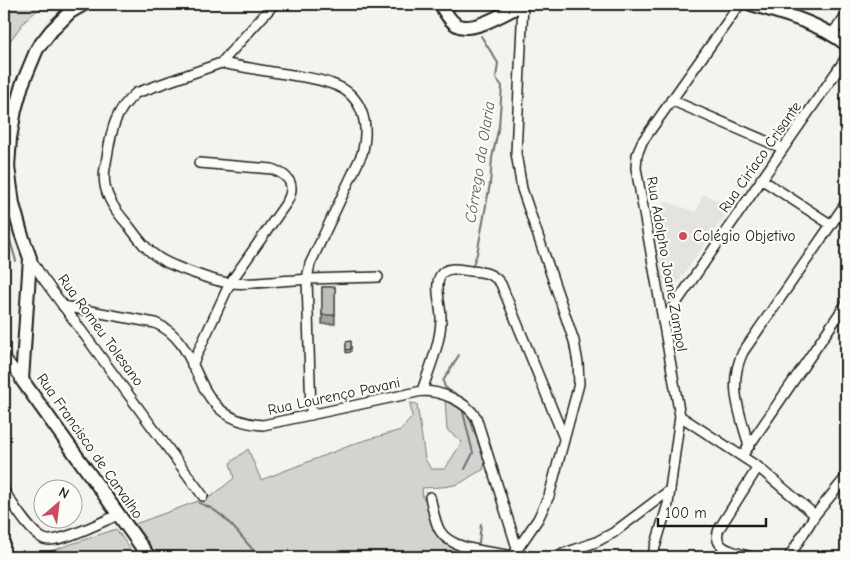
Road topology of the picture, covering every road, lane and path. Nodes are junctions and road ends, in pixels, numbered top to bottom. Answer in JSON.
{"nodes":[{"id":1,"x":84,"y":4,"type":"edge"},
{"id":2,"x":274,"y":4,"type":"edge"},
{"id":3,"x":440,"y":4,"type":"edge"},
{"id":4,"x":523,"y":4,"type":"edge"},
{"id":5,"x":740,"y":4,"type":"edge"},
{"id":6,"x":751,"y":4,"type":"edge"},
{"id":7,"x":784,"y":9,"type":"edge"},
{"id":8,"x":846,"y":16,"type":"edge"},
{"id":9,"x":832,"y":33,"type":"junction"},
{"id":10,"x":846,"y":44,"type":"edge"},
{"id":11,"x":846,"y":58,"type":"edge"},
{"id":12,"x":221,"y":63,"type":"junction"},
{"id":13,"x":671,"y":100,"type":"junction"},
{"id":14,"x":782,"y":148,"type":"junction"},
{"id":15,"x":199,"y":164,"type":"dead end"},
{"id":16,"x":6,"y":170,"type":"edge"},
{"id":17,"x":761,"y":179,"type":"junction"},
{"id":18,"x":846,"y":203,"type":"edge"},
{"id":19,"x":830,"y":224,"type":"junction"},
{"id":20,"x":30,"y":258,"type":"junction"},
{"id":21,"x":378,"y":277,"type":"dead end"},
{"id":22,"x":308,"y":279,"type":"junction"},
{"id":23,"x":230,"y":283,"type":"junction"},
{"id":24,"x":846,"y":304,"type":"edge"},
{"id":25,"x":63,"y":306,"type":"junction"},
{"id":26,"x":663,"y":322,"type":"junction"},
{"id":27,"x":4,"y":356,"type":"edge"},
{"id":28,"x":192,"y":365,"type":"junction"},
{"id":29,"x":22,"y":380,"type":"junction"},
{"id":30,"x":422,"y":391,"type":"junction"},
{"id":31,"x":311,"y":415,"type":"junction"},
{"id":32,"x":680,"y":416,"type":"junction"},
{"id":33,"x":564,"y":439,"type":"junction"},
{"id":34,"x":749,"y":446,"type":"junction"},
{"id":35,"x":742,"y":456,"type":"junction"},
{"id":36,"x":758,"y":467,"type":"junction"},
{"id":37,"x":846,"y":477,"type":"edge"},
{"id":38,"x":670,"y":490,"type":"junction"},
{"id":39,"x":4,"y":491,"type":"edge"},
{"id":40,"x":203,"y":496,"type":"dead end"},
{"id":41,"x":430,"y":497,"type":"dead end"},
{"id":42,"x":815,"y":514,"type":"junction"},
{"id":43,"x":118,"y":515,"type":"junction"},
{"id":44,"x":493,"y":554,"type":"edge"},
{"id":45,"x":514,"y":554,"type":"edge"},
{"id":46,"x":149,"y":557,"type":"edge"},
{"id":47,"x":554,"y":557,"type":"edge"},
{"id":48,"x":652,"y":557,"type":"edge"},
{"id":49,"x":751,"y":557,"type":"edge"},
{"id":50,"x":790,"y":557,"type":"edge"}],
"edges":[{"from":1,"to":16,"type":"street","name":"Rua Romeu Tolesano"},
{"from":2,"to":12,"type":"street"},
{"from":3,"to":4,"type":"street"},
{"from":4,"to":33,"type":"street"},
{"from":5,"to":13,"type":"street","name":"Rua Adolpho Joane Zampol"},
{"from":6,"to":7,"type":"street"},
{"from":7,"to":9,"type":"street"},
{"from":8,"to":9,"type":"street"},
{"from":9,"to":10,"type":"street"},
{"from":11,"to":14,"type":"street","name":"Rua Ciríaco Crisante"},
{"from":12,"to":22,"type":"street"},
{"from":12,"to":23,"type":"street"},
{"from":13,"to":14,"type":"street"},
{"from":13,"to":26,"type":"street","name":"Rua Adolpho Joane Zampol"},
{"from":14,"to":17,"type":"street","name":"Rua Ciríaco Crisante"},
{"from":15,"to":23,"type":"street"},
{"from":16,"to":20,"type":"street","name":"Rua Romeu Tolesano"},
{"from":17,"to":19,"type":"street"},
{"from":17,"to":26,"type":"street","name":"Rua Ciríaco Crisante"},
{"from":18,"to":19,"type":"street"},
{"from":19,"to":34,"type":"street"},
{"from":20,"to":25,"type":"street","name":"Rua Romeu Tolesano"},
{"from":20,"to":29,"type":"street","name":"Rua Francisco de Carvalho"},
{"from":21,"to":22,"type":"street"},
{"from":22,"to":23,"type":"street"},
{"from":22,"to":31,"type":"street"},
{"from":23,"to":28,"type":"street"},
{"from":24,"to":34,"type":"street"},
{"from":25,"to":28,"type":"street","name":"Rua Lourenço Pavani"},
{"from":25,"to":40,"type":"street","name":"Rua Romeu Tolesano"},
{"from":26,"to":32,"type":"street","name":"Rua Adolpho Joane Zampol"},
{"from":27,"to":29,"type":"street"},
{"from":28,"to":31,"type":"street","name":"Rua Lourenço Pavani"},
{"from":29,"to":43,"type":"street","name":"Rua Francisco de Carvalho"},
{"from":30,"to":31,"type":"street","name":"Rua Lourenço Pavani"},
{"from":30,"to":33,"type":"street"},
{"from":30,"to":45,"type":"street"},
{"from":32,"to":35,"type":"street"},
{"from":32,"to":38,"type":"street","name":"Rua Adolpho Joane Zampol"},
{"from":33,"to":45,"type":"street"},
{"from":34,"to":35,"type":"street"},
{"from":35,"to":36,"type":"street"},
{"from":36,"to":42,"type":"street"},
{"from":36,"to":49,"type":"street"},
{"from":37,"to":42,"type":"street"},
{"from":38,"to":47,"type":"street"},
{"from":38,"to":48,"type":"street","name":"Rua Adolpho Joane Zampol"},
{"from":39,"to":43,"type":"street"},
{"from":41,"to":44,"type":"street"},
{"from":42,"to":50,"type":"street"},
{"from":43,"to":46,"type":"street","name":"Rua Francisco de Carvalho"},
{"from":44,"to":45,"type":"street"}]}
